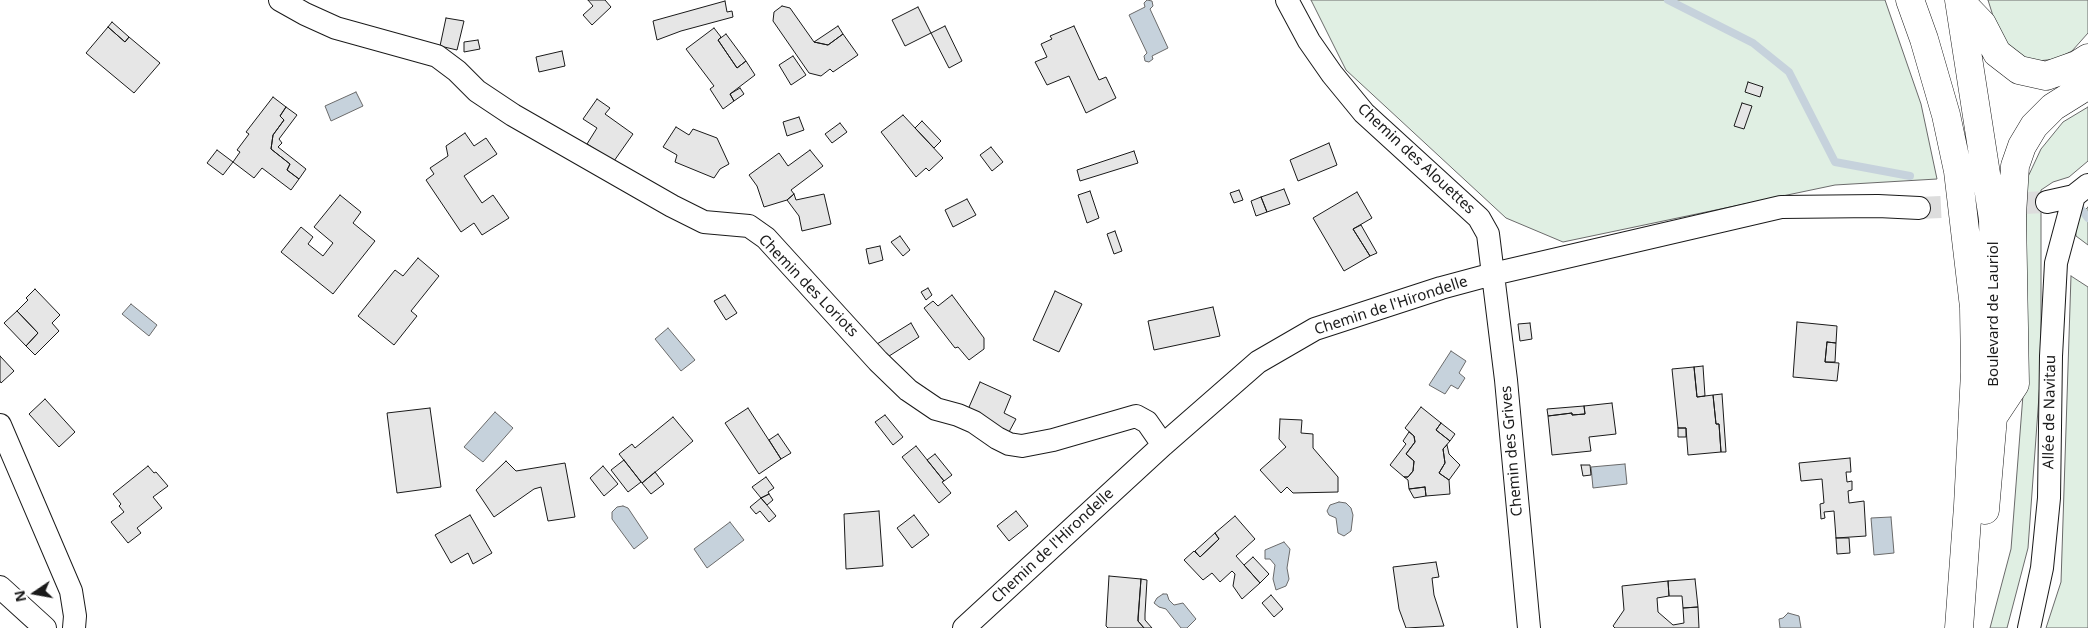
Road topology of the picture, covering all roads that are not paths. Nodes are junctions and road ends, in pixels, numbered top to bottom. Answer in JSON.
{"nodes":[{"id":1,"x":280,"y":0,"type":"edge"},
{"id":2,"x":1287,"y":0,"type":"edge"},
{"id":3,"x":1910,"y":0,"type":"edge"},
{"id":4,"x":1958,"y":0,"type":"edge"},
{"id":5,"x":2087,"y":68,"type":"edge"},
{"id":6,"x":2081,"y":191,"type":"edge"},
{"id":7,"x":2047,"y":202,"type":"tunnel mouth"},
{"id":8,"x":1919,"y":208,"type":"tunnel mouth"},
{"id":9,"x":1493,"y":274,"type":"junction"},
{"id":10,"x":1993,"y":417,"type":"junction"},
{"id":11,"x":0,"y":425,"type":"edge"},
{"id":12,"x":1164,"y":445,"type":"junction"},
{"id":13,"x":0,"y":587,"type":"edge"},
{"id":14,"x":45,"y":628,"type":"edge"},
{"id":15,"x":74,"y":628,"type":"edge"},
{"id":16,"x":964,"y":628,"type":"edge"},
{"id":17,"x":1529,"y":628,"type":"edge"},
{"id":18,"x":1959,"y":628,"type":"edge"},
{"id":19,"x":1965,"y":628,"type":"edge"},
{"id":20,"x":2029,"y":628,"type":"edge"}],
"edges":[{"from":1,"to":12,"type":"street","name":"Chemin des Loriots"},
{"from":2,"to":9,"type":"street","name":"Chemin des Alouettes"},
{"from":3,"to":18,"type":"main road"},
{"from":4,"to":5,"type":"main road"},
{"from":4,"to":10,"type":"main road","name":"Boulevard de Lauriol"},
{"from":5,"to":10,"type":"main road"},
{"from":6,"to":7,"type":"street"},
{"from":6,"to":20,"type":"street","name":"Allée de Navitau"},
{"from":8,"to":9,"type":"street","name":"Chemin de l'Hirondelle"},
{"from":9,"to":12,"type":"street","name":"Chemin de l'Hirondelle"},
{"from":9,"to":17,"type":"street","name":"Chemin des Grives"},
{"from":10,"to":19,"type":"main road","name":"Boulevard de Lauriol"},
{"from":11,"to":15,"type":"street"},
{"from":12,"to":16,"type":"street","name":"Chemin de l'Hirondelle"},
{"from":13,"to":14,"type":"street"}]}
